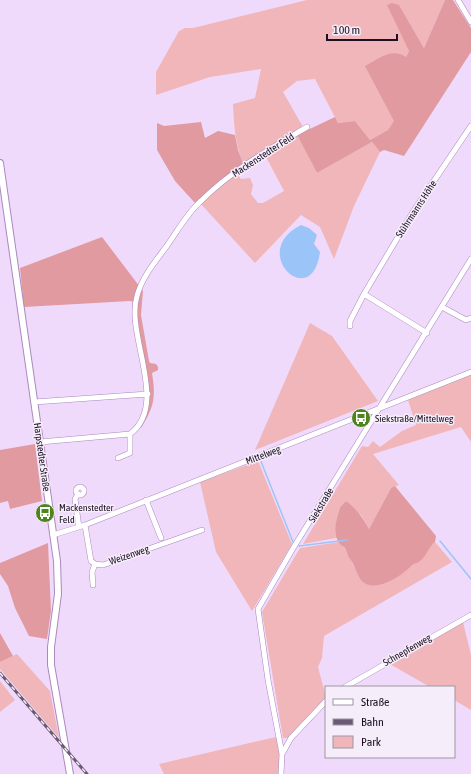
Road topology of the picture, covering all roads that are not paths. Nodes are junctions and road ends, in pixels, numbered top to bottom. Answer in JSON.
{"nodes":[{"id":1,"x":458,"y":0,"type":"edge"},
{"id":2,"x":471,"y":22,"type":"edge"},
{"id":3,"x":471,"y":126,"type":"edge"},
{"id":4,"x":308,"y":127,"type":"dead end"},
{"id":5,"x":0,"y":163,"type":"edge"},
{"id":6,"x":471,"y":259,"type":"edge"},
{"id":7,"x":364,"y":294,"type":"junction"},
{"id":8,"x":442,"y":307,"type":"junction"},
{"id":9,"x":471,"y":318,"type":"edge"},
{"id":10,"x":350,"y":326,"type":"dead end"},
{"id":11,"x":426,"y":332,"type":"junction"},
{"id":12,"x":471,"y":372,"type":"edge"},
{"id":13,"x":148,"y":394,"type":"junction"},
{"id":14,"x":34,"y":402,"type":"junction"},
{"id":15,"x":380,"y":407,"type":"junction"},
{"id":16,"x":130,"y":434,"type":"junction"},
{"id":17,"x":40,"y":442,"type":"junction"},
{"id":18,"x":118,"y":458,"type":"dead end"},
{"id":19,"x":78,"y":494,"type":"dead end"},
{"id":20,"x":146,"y":500,"type":"junction"},
{"id":21,"x":85,"y":525,"type":"junction"},
{"id":22,"x":78,"y":527,"type":"junction"},
{"id":23,"x":202,"y":530,"type":"dead end"},
{"id":24,"x":54,"y":535,"type":"junction"},
{"id":25,"x":161,"y":538,"type":"dead end"},
{"id":26,"x":95,"y":564,"type":"junction"},
{"id":27,"x":93,"y":585,"type":"dead end"},
{"id":28,"x":471,"y":615,"type":"edge"},
{"id":29,"x":347,"y":686,"type":"edge"},
{"id":30,"x":325,"y":702,"type":"edge"},
{"id":31,"x":282,"y":754,"type":"junction"},
{"id":32,"x":70,"y":774,"type":"edge"},
{"id":33,"x":282,"y":774,"type":"edge"}],
"edges":[{"from":1,"to":2,"type":"street"},
{"from":3,"to":7,"type":"street","name":"Stührmanns Höhe"},
{"from":4,"to":13,"type":"street","name":"Mackenstedter Feld"},
{"from":5,"to":14,"type":"street","name":"Harpstedter Straße"},
{"from":6,"to":8,"type":"street","name":"Siekstraße"},
{"from":7,"to":10,"type":"street","name":"Stührmanns Höhe"},
{"from":7,"to":11,"type":"street"},
{"from":8,"to":9,"type":"street"},
{"from":8,"to":11,"type":"street","name":"Siekstraße"},
{"from":11,"to":15,"type":"street","name":"Siekstraße"},
{"from":12,"to":15,"type":"street","name":"Mittelweg"},
{"from":13,"to":14,"type":"street"},
{"from":13,"to":16,"type":"street","name":"Mackenstedter Feld"},
{"from":14,"to":17,"type":"street","name":"Harpstedter Straße"},
{"from":15,"to":20,"type":"street","name":"Mittelweg"},
{"from":15,"to":31,"type":"street","name":"Siekstraße"},
{"from":16,"to":17,"type":"street"},
{"from":16,"to":18,"type":"street"},
{"from":17,"to":24,"type":"street","name":"Harpstedter Straße"},
{"from":19,"to":22,"type":"street"},
{"from":20,"to":21,"type":"street","name":"Mittelweg"},
{"from":20,"to":25,"type":"street"},
{"from":21,"to":22,"type":"street","name":"Mittelweg"},
{"from":21,"to":26,"type":"street","name":"Weizenweg"},
{"from":22,"to":24,"type":"street","name":"Mittelweg"},
{"from":23,"to":26,"type":"street","name":"Weizenweg"},
{"from":24,"to":32,"type":"street","name":"Harpstedter Straße"},
{"from":26,"to":27,"type":"street"},
{"from":28,"to":29,"type":"street","name":"Schnepfenweg"},
{"from":30,"to":31,"type":"street"},
{"from":31,"to":33,"type":"street","name":"Siekstraße"}]}
